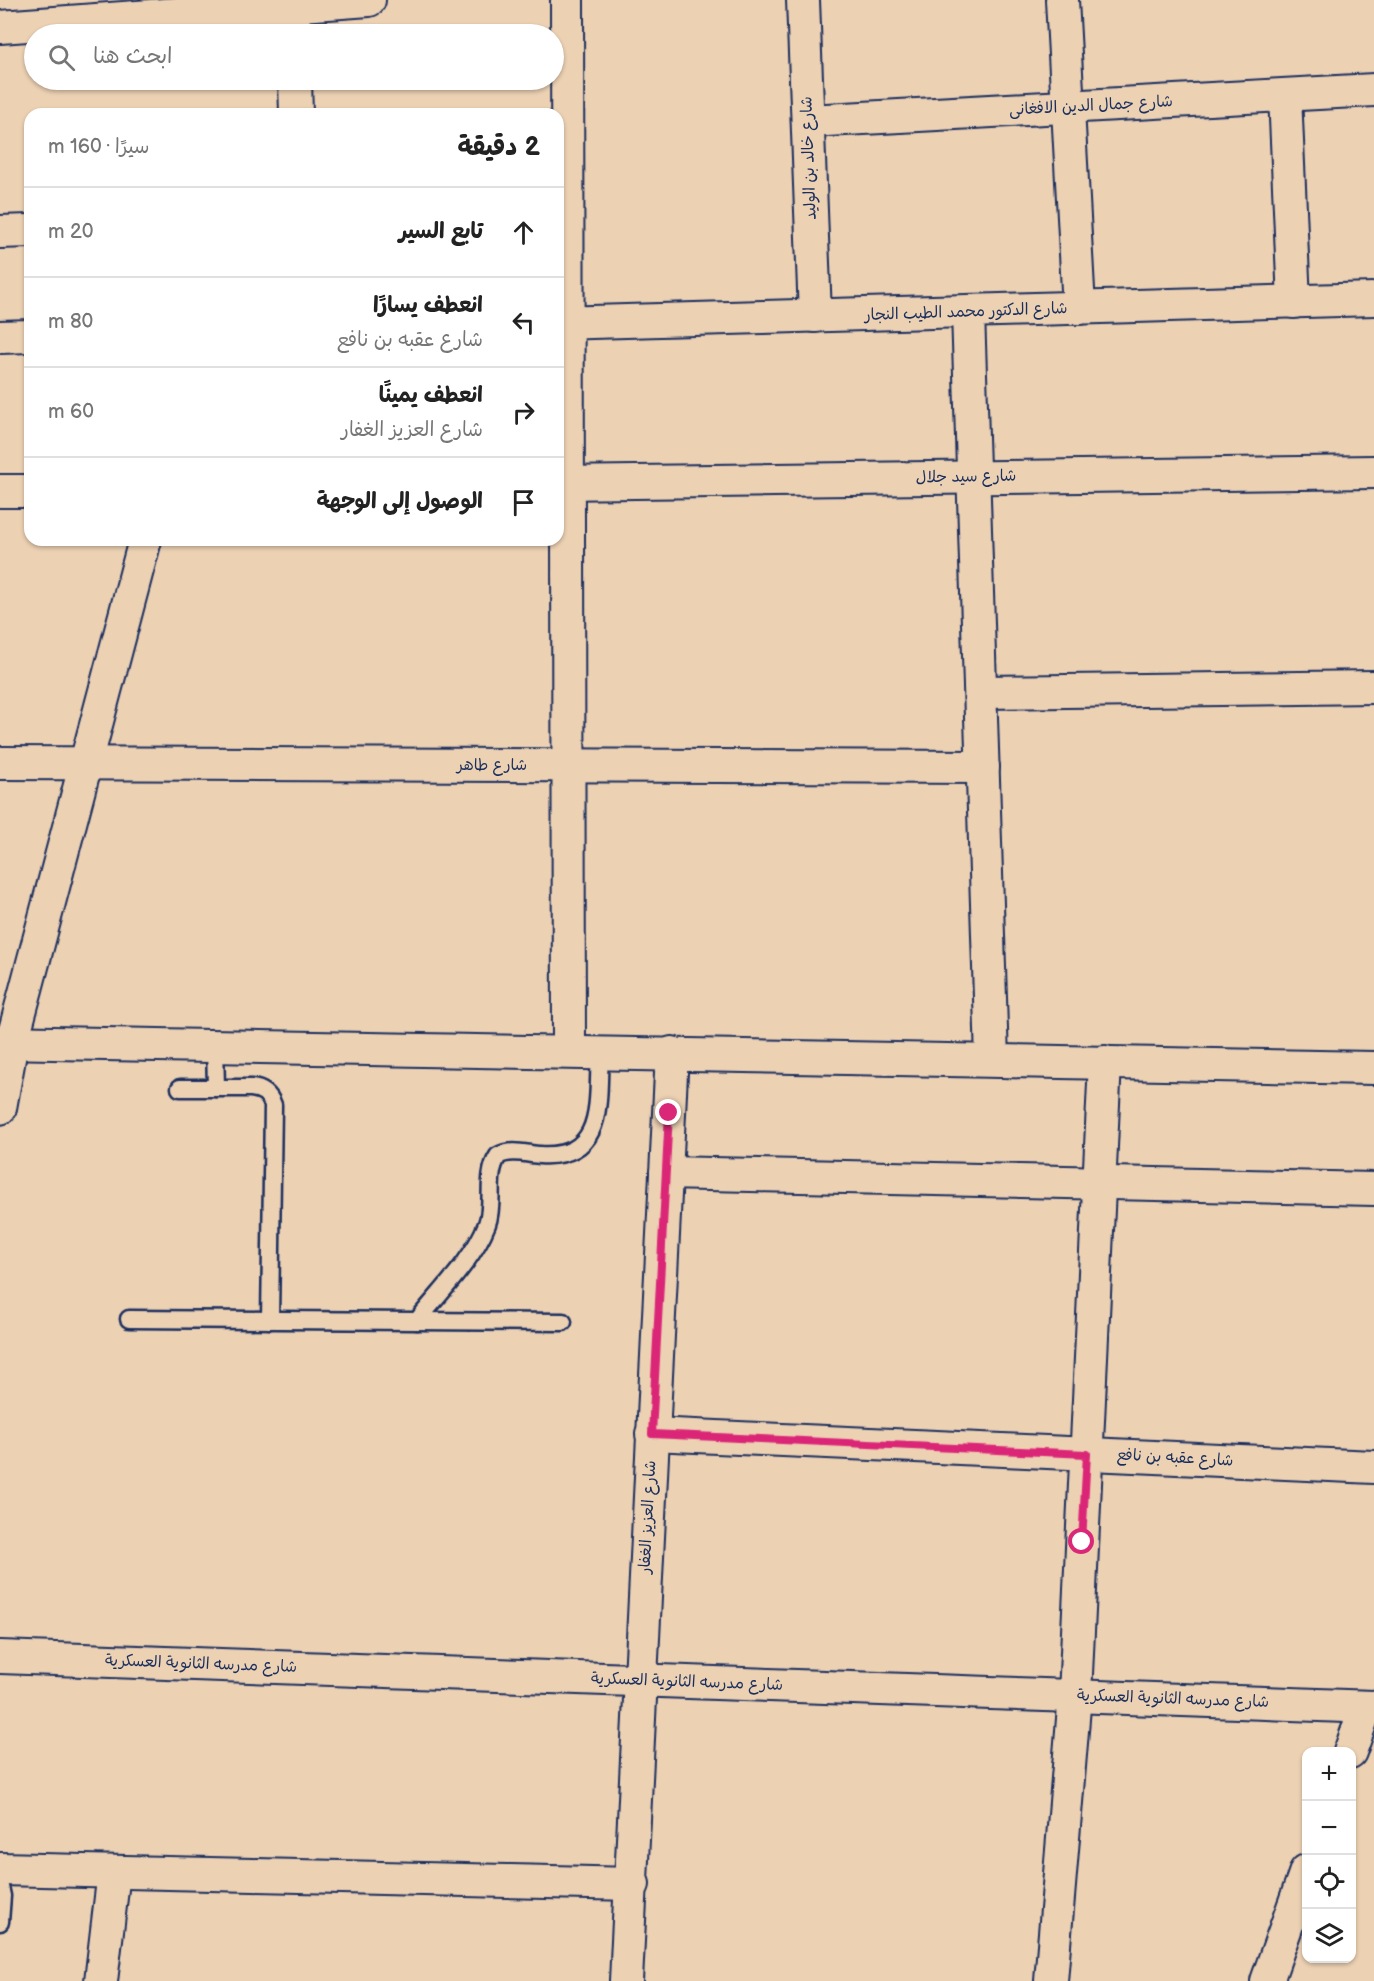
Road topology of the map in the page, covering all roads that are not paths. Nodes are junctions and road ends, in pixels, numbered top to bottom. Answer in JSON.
{"nodes":[{"id":1,"x":366,"y":0,"type":"edge"},
{"id":2,"x":567,"y":0,"type":"edge"},
{"id":3,"x":803,"y":0,"type":"edge"},
{"id":4,"x":1062,"y":0,"type":"edge"},
{"id":5,"x":293,"y":20,"type":"edge"},
{"id":6,"x":126,"y":24,"type":"edge"},
{"id":7,"x":24,"y":26,"type":"edge"},
{"id":8,"x":0,"y":27,"type":"edge"},
{"id":9,"x":295,"y":90,"type":"edge"},
{"id":10,"x":1374,"y":90,"type":"edge"},
{"id":11,"x":1285,"y":95,"type":"junction"},
{"id":12,"x":1068,"y":107,"type":"junction"},
{"id":13,"x":296,"y":108,"type":"edge"},
{"id":14,"x":808,"y":121,"type":"junction"},
{"id":15,"x":24,"y":231,"type":"edge"},
{"id":16,"x":0,"y":232,"type":"edge"},
{"id":17,"x":564,"y":242,"type":"edge"},
{"id":18,"x":1374,"y":300,"type":"edge"},
{"id":19,"x":1294,"y":302,"type":"junction"},
{"id":20,"x":1079,"y":308,"type":"junction"},
{"id":21,"x":968,"y":312,"type":"junction"},
{"id":22,"x":815,"y":316,"type":"junction"},
{"id":23,"x":564,"y":323,"type":"edge"},
{"id":24,"x":24,"y":336,"type":"edge"},
{"id":25,"x":0,"y":337,"type":"edge"},
{"id":26,"x":1374,"y":472,"type":"edge"},
{"id":27,"x":974,"y":477,"type":"junction"},
{"id":28,"x":564,"y":483,"type":"edge"},
{"id":29,"x":0,"y":491,"type":"edge"},
{"id":30,"x":24,"y":491,"type":"edge"},
{"id":31,"x":564,"y":540,"type":"edge"},
{"id":32,"x":143,"y":546,"type":"edge"},
{"id":33,"x":1374,"y":687,"type":"edge"},
{"id":34,"x":981,"y":692,"type":"junction"},
{"id":35,"x":0,"y":763,"type":"edge"},
{"id":36,"x":87,"y":763,"type":"junction"},
{"id":37,"x":568,"y":766,"type":"junction"},
{"id":38,"x":983,"y":767,"type":"junction"},
{"id":39,"x":6,"y":1042,"type":"edge"},
{"id":40,"x":215,"y":1045,"type":"junction"},
{"id":41,"x":569,"y":1051,"type":"junction"},
{"id":42,"x":600,"y":1052,"type":"junction"},
{"id":43,"x":672,"y":1053,"type":"junction"},
{"id":44,"x":993,"y":1060,"type":"junction"},
{"id":45,"x":1105,"y":1062,"type":"junction"},
{"id":46,"x":1374,"y":1068,"type":"edge"},
{"id":47,"x":180,"y":1088,"type":"dead end"},
{"id":48,"x":216,"y":1088,"type":"junction"},
{"id":49,"x":0,"y":1108,"type":"edge"},
{"id":50,"x":666,"y":1173,"type":"junction"},
{"id":51,"x":1099,"y":1184,"type":"junction"},
{"id":52,"x":1374,"y":1189,"type":"edge"},
{"id":53,"x":129,"y":1318,"type":"dead end"},
{"id":54,"x":270,"y":1320,"type":"junction"},
{"id":55,"x":417,"y":1321,"type":"junction"},
{"id":56,"x":563,"y":1322,"type":"dead end"},
{"id":57,"x":652,"y":1434,"type":"junction"},
{"id":58,"x":1087,"y":1454,"type":"junction"},
{"id":59,"x":1374,"y":1467,"type":"edge"},
{"id":60,"x":0,"y":1657,"type":"edge"},
{"id":61,"x":639,"y":1680,"type":"junction"},
{"id":62,"x":1075,"y":1695,"type":"junction"},
{"id":63,"x":1370,"y":1707,"type":"edge"},
{"id":64,"x":1352,"y":1747,"type":"edge"},
{"id":65,"x":0,"y":1869,"type":"edge"},
{"id":66,"x":114,"y":1872,"type":"junction"},
{"id":67,"x":1302,"y":1882,"type":"edge"},
{"id":68,"x":633,"y":1884,"type":"junction"},
{"id":69,"x":0,"y":1887,"type":"edge"},
{"id":70,"x":0,"y":1922,"type":"edge"},
{"id":71,"x":101,"y":1981,"type":"edge"},
{"id":72,"x":626,"y":1981,"type":"edge"},
{"id":73,"x":1051,"y":1981,"type":"edge"},
{"id":74,"x":1267,"y":1981,"type":"edge"}],
"edges":[{"from":1,"to":5,"type":"street"},
{"from":2,"to":17,"type":"street"},
{"from":3,"to":14,"type":"street","name":"شارع خالد بن الوليد"},
{"from":4,"to":12,"type":"street"},
{"from":5,"to":6,"type":"street"},
{"from":7,"to":8,"type":"street"},
{"from":9,"to":13,"type":"street"},
{"from":10,"to":11,"type":"street","name":"شارع جمال الدين الافغانى"},
{"from":11,"to":12,"type":"street","name":"شارع جمال الدين الافغانى"},
{"from":11,"to":19,"type":"street"},
{"from":12,"to":14,"type":"street","name":"شارع جمال الدين الافغانى"},
{"from":12,"to":20,"type":"street"},
{"from":14,"to":22,"type":"street","name":"شارع خالد بن الوليد"},
{"from":15,"to":16,"type":"street"},
{"from":18,"to":19,"type":"street","name":"شارع الدكتور محمد الطيب النجار"},
{"from":19,"to":20,"type":"street","name":"شارع الدكتور محمد الطيب النجار"},
{"from":20,"to":21,"type":"street","name":"شارع الدكتور محمد الطيب النجار"},
{"from":21,"to":22,"type":"street","name":"شارع الدكتور محمد الطيب النجار"},
{"from":21,"to":27,"type":"street"},
{"from":22,"to":23,"type":"street","name":"شارع الدكتور محمد الطيب النجار"},
{"from":24,"to":25,"type":"street"},
{"from":26,"to":27,"type":"street","name":"شارع سيد جلال"},
{"from":27,"to":28,"type":"street","name":"شارع سيد جلال"},
{"from":27,"to":34,"type":"street"},
{"from":29,"to":30,"type":"street"},
{"from":31,"to":37,"type":"street"},
{"from":32,"to":36,"type":"street"},
{"from":33,"to":34,"type":"street"},
{"from":34,"to":38,"type":"street"},
{"from":35,"to":36,"type":"street","name":"شارع طاهر"},
{"from":36,"to":37,"type":"street","name":"شارع طاهر"},
{"from":36,"to":39,"type":"street"},
{"from":37,"to":38,"type":"street","name":"شارع طاهر"},
{"from":37,"to":41,"type":"street"},
{"from":38,"to":44,"type":"street"},
{"from":39,"to":40,"type":"street"},
{"from":39,"to":49,"type":"street"},
{"from":40,"to":41,"type":"street"},
{"from":40,"to":48,"type":"lane"},
{"from":41,"to":42,"type":"street"},
{"from":42,"to":43,"type":"street"},
{"from":42,"to":55,"type":"lane"},
{"from":43,"to":44,"type":"street"},
{"from":43,"to":50,"type":"street","name":"شارع العزيز الغفار"},
{"from":44,"to":45,"type":"street"},
{"from":45,"to":46,"type":"street"},
{"from":45,"to":51,"type":"street"},
{"from":47,"to":48,"type":"lane"},
{"from":48,"to":54,"type":"lane"},
{"from":50,"to":51,"type":"street"},
{"from":50,"to":57,"type":"street","name":"شارع العزيز الغفار"},
{"from":51,"to":52,"type":"street"},
{"from":51,"to":58,"type":"street"},
{"from":53,"to":54,"type":"lane"},
{"from":54,"to":55,"type":"lane"},
{"from":55,"to":56,"type":"lane"},
{"from":57,"to":58,"type":"street","name":"شارع عقبه بن نافع"},
{"from":57,"to":61,"type":"street","name":"شارع العزيز الغفار"},
{"from":58,"to":59,"type":"street","name":"شارع عقبه بن نافع"},
{"from":58,"to":62,"type":"street"},
{"from":60,"to":61,"type":"street","name":"شارع مدرسه الثانوية العسكرية"},
{"from":61,"to":62,"type":"street","name":"شارع مدرسه الثانوية العسكرية"},
{"from":61,"to":68,"type":"street","name":"شارع العزيز الغفار"},
{"from":62,"to":63,"type":"street","name":"شارع مدرسه الثانوية العسكرية"},
{"from":62,"to":73,"type":"street"},
{"from":63,"to":64,"type":"street"},
{"from":65,"to":66,"type":"street"},
{"from":66,"to":68,"type":"street"},
{"from":66,"to":71,"type":"street"},
{"from":67,"to":74,"type":"street"},
{"from":68,"to":72,"type":"street","name":"شارع العزيز الغفار"},
{"from":69,"to":70,"type":"lane"}]}
